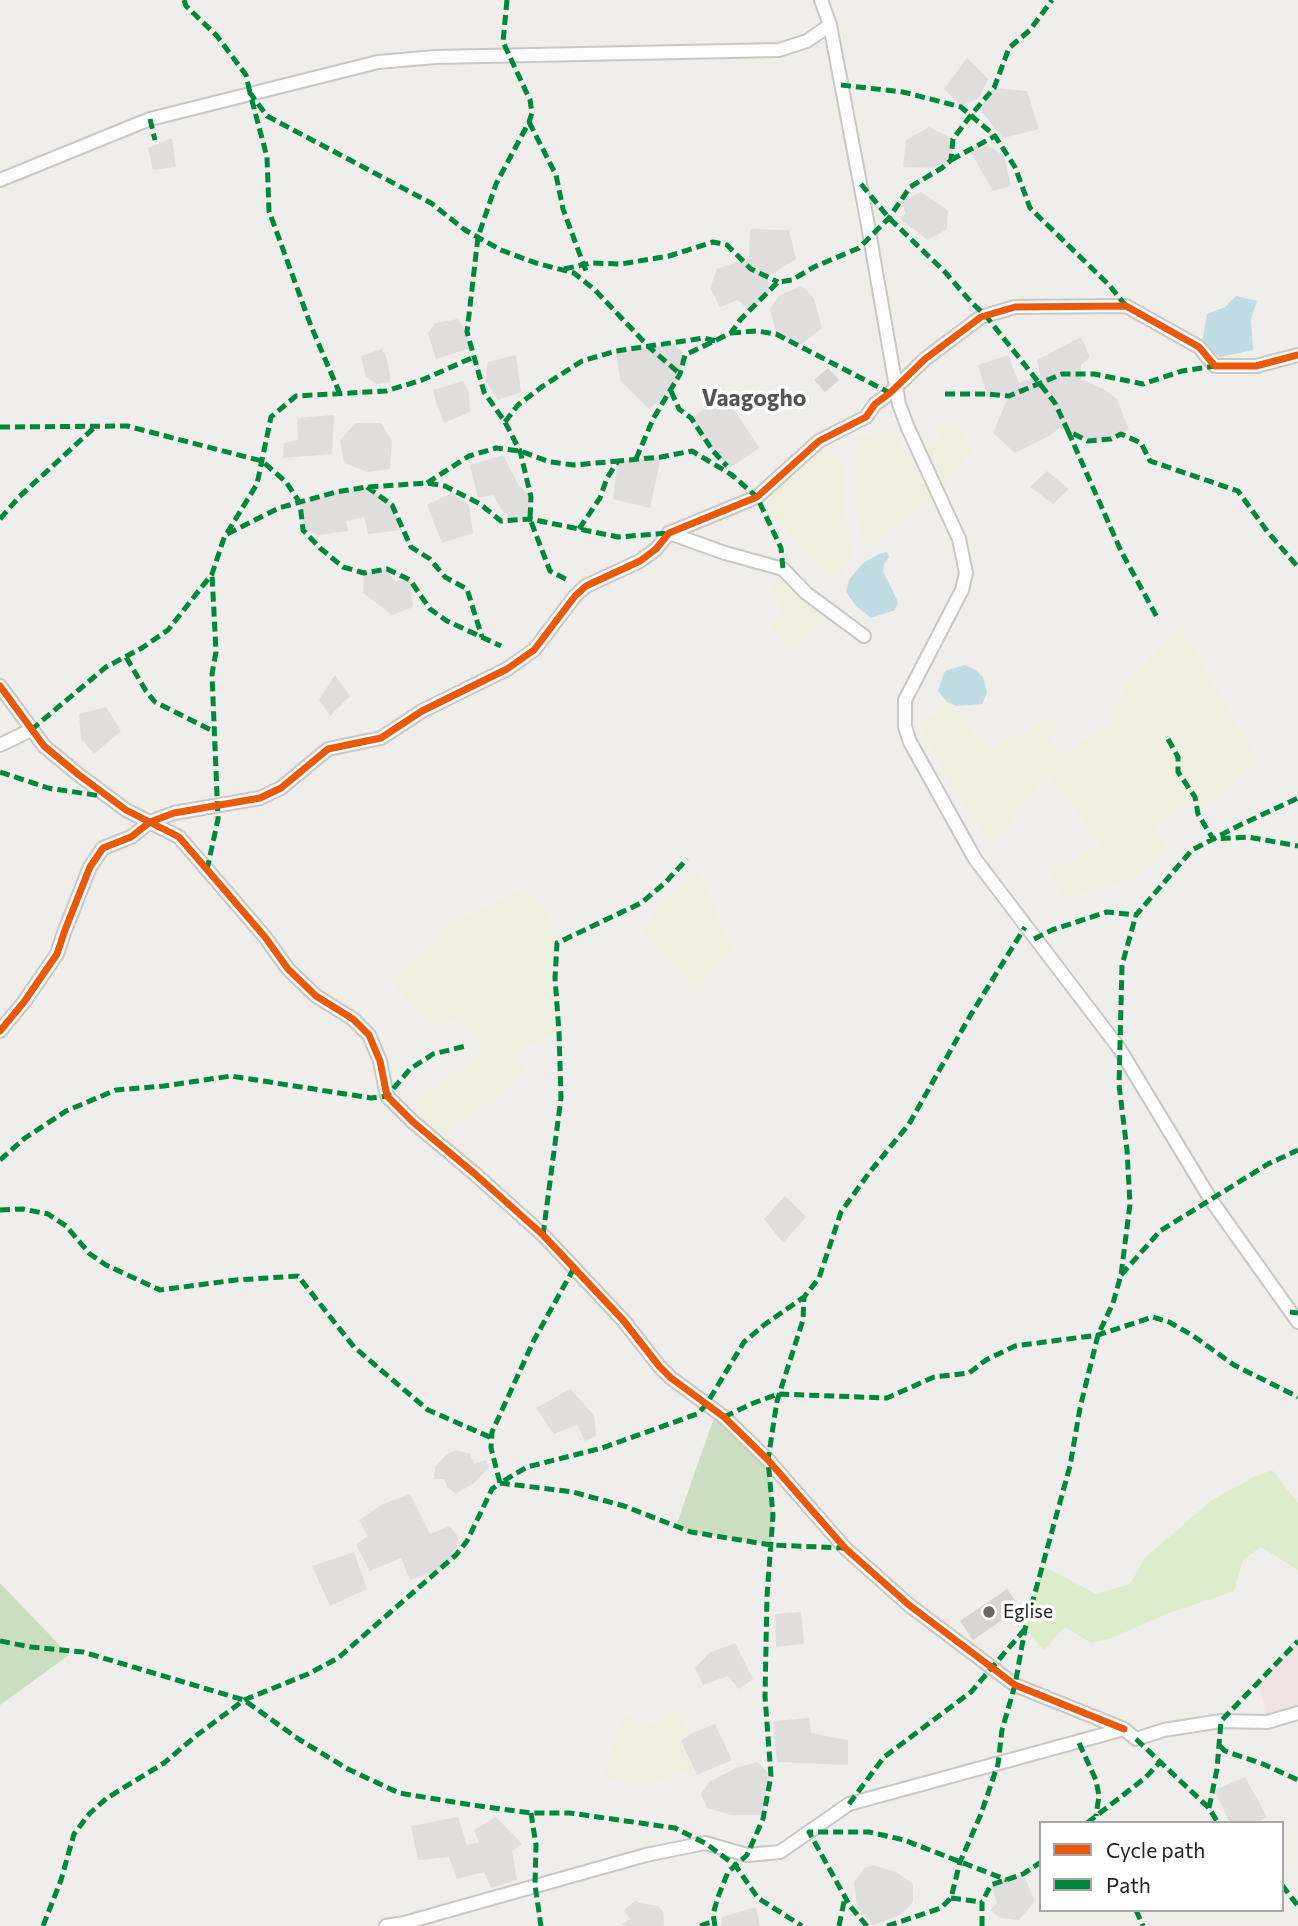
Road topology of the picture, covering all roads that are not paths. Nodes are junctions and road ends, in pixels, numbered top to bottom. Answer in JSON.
{"nodes":[{"id":1,"x":821,"y":0,"type":"edge"},
{"id":2,"x":830,"y":25,"type":"junction"},
{"id":3,"x":0,"y":180,"type":"edge"},
{"id":4,"x":1298,"y":355,"type":"edge"},
{"id":5,"x":896,"y":386,"type":"junction"},
{"id":6,"x":669,"y":533,"type":"junction"},
{"id":7,"x":864,"y":636,"type":"dead end"},
{"id":8,"x":0,"y":686,"type":"edge"},
{"id":9,"x":31,"y":730,"type":"junction"},
{"id":10,"x":0,"y":745,"type":"edge"},
{"id":11,"x":149,"y":822,"type":"junction"},
{"id":12,"x":0,"y":1031,"type":"edge"},
{"id":13,"x":1298,"y":1322,"type":"edge"},
{"id":14,"x":1298,"y":1713,"type":"edge"},
{"id":15,"x":1124,"y":1729,"type":"junction"},
{"id":16,"x":386,"y":1926,"type":"edge"}],
"edges":[{"from":1,"to":2,"type":"street"},
{"from":2,"to":3,"type":"street"},
{"from":2,"to":5,"type":"street"},
{"from":4,"to":5,"type":"street"},
{"from":5,"to":6,"type":"street"},
{"from":5,"to":13,"type":"street"},
{"from":6,"to":7,"type":"street"},
{"from":6,"to":11,"type":"street"},
{"from":8,"to":9,"type":"street"},
{"from":9,"to":10,"type":"street"},
{"from":9,"to":11,"type":"street"},
{"from":11,"to":12,"type":"street"},
{"from":11,"to":15,"type":"street"},
{"from":14,"to":15,"type":"street"},
{"from":15,"to":16,"type":"street"}]}
